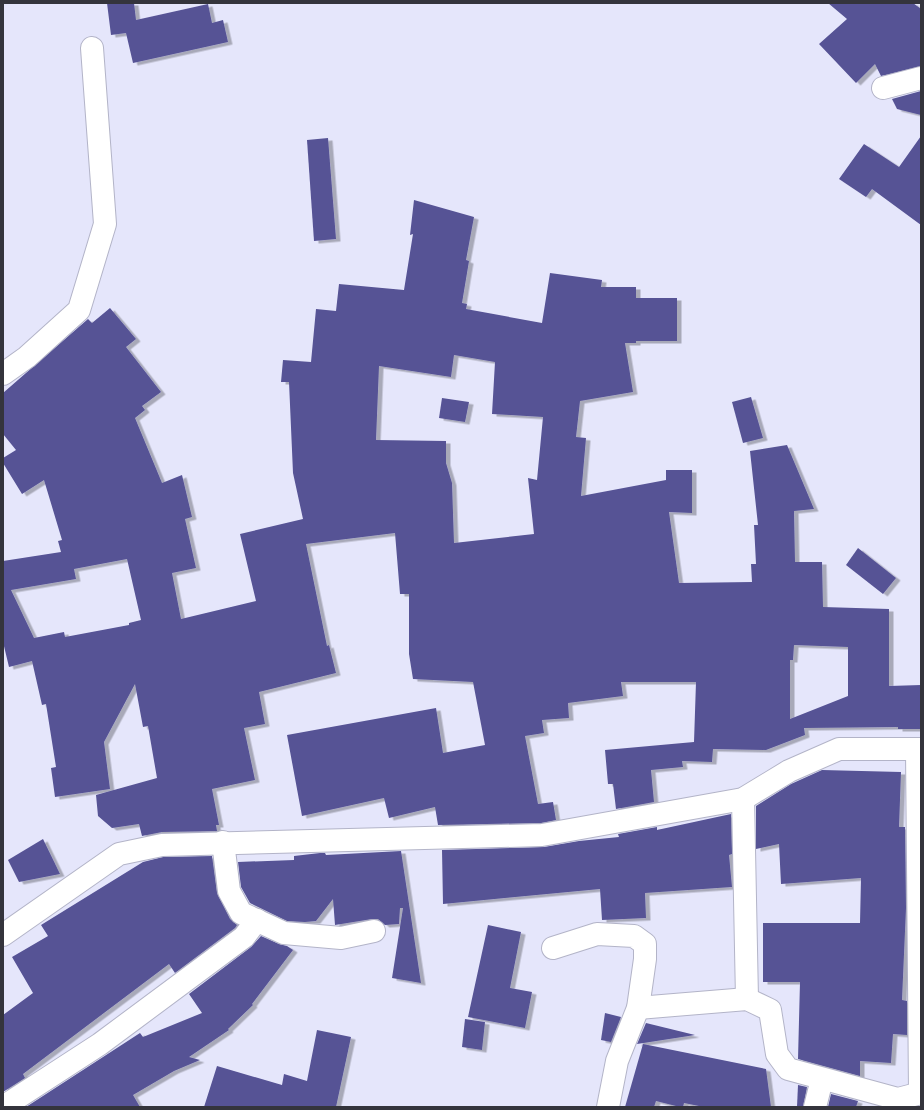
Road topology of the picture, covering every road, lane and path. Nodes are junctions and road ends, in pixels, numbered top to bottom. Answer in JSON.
{"nodes":[{"id":1,"x":92,"y":48,"type":"dead end"},
{"id":2,"x":921,"y":78,"type":"edge"},
{"id":3,"x":883,"y":88,"type":"dead end"},
{"id":4,"x":3,"y":374,"type":"edge"},
{"id":5,"x":919,"y":749,"type":"edge"},
{"id":6,"x":743,"y":799,"type":"junction"},
{"id":7,"x":223,"y":842,"type":"junction"},
{"id":8,"x":257,"y":920,"type":"junction"},
{"id":9,"x":374,"y":931,"type":"dead end"},
{"id":10,"x":3,"y":934,"type":"edge"},
{"id":11,"x":553,"y":948,"type":"dead end"},
{"id":12,"x":747,"y":999,"type":"junction"},
{"id":13,"x":638,"y":1008,"type":"junction"},
{"id":14,"x":822,"y":1079,"type":"junction"},
{"id":15,"x":921,"y":1093,"type":"edge"},
{"id":16,"x":3,"y":1107,"type":"edge"},
{"id":17,"x":608,"y":1107,"type":"edge"},
{"id":18,"x":815,"y":1107,"type":"edge"}],
"edges":[{"from":1,"to":4,"type":"street"},
{"from":2,"to":3,"type":"street"},
{"from":5,"to":6,"type":"street"},
{"from":5,"to":15,"type":"street"},
{"from":6,"to":7,"type":"street"},
{"from":6,"to":12,"type":"street"},
{"from":7,"to":8,"type":"street"},
{"from":7,"to":10,"type":"street"},
{"from":8,"to":9,"type":"street"},
{"from":8,"to":16,"type":"street"},
{"from":11,"to":13,"type":"street"},
{"from":12,"to":13,"type":"street"},
{"from":12,"to":14,"type":"street"},
{"from":13,"to":17,"type":"street"},
{"from":14,"to":15,"type":"street"},
{"from":14,"to":18,"type":"street"}]}
